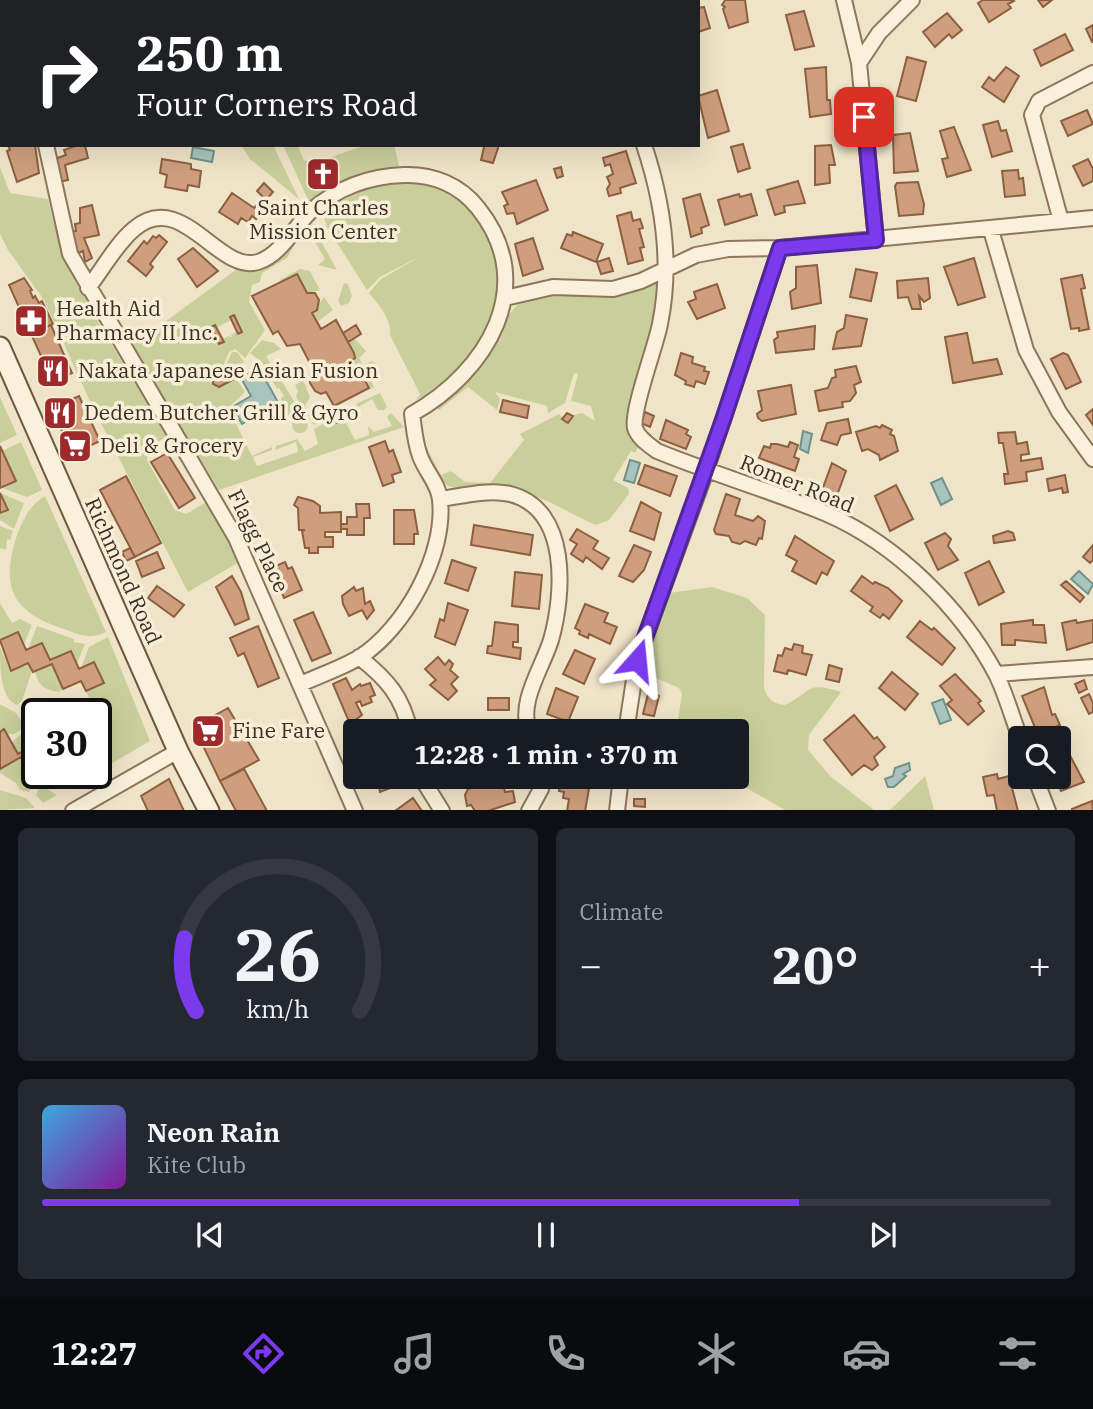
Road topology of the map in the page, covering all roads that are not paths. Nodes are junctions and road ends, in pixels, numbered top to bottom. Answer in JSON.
{"nodes":[{"id":1,"x":844,"y":0,"type":"edge"},
{"id":2,"x":912,"y":0,"type":"edge"},
{"id":3,"x":859,"y":63,"type":"junction"},
{"id":4,"x":1093,"y":73,"type":"edge"},
{"id":5,"x":46,"y":147,"type":"edge"},
{"id":6,"x":645,"y":147,"type":"edge"},
{"id":7,"x":1093,"y":218,"type":"edge"},
{"id":8,"x":1061,"y":221,"type":"junction"},
{"id":9,"x":991,"y":230,"type":"junction"},
{"id":10,"x":876,"y":240,"type":"junction"},
{"id":11,"x":780,"y":248,"type":"junction"},
{"id":12,"x":667,"y":268,"type":"junction"},
{"id":13,"x":89,"y":288,"type":"junction"},
{"id":14,"x":505,"y":298,"type":"junction"},
{"id":15,"x":2,"y":357,"type":"edge"},
{"id":16,"x":1093,"y":459,"type":"edge"},
{"id":17,"x":706,"y":471,"type":"junction"},
{"id":18,"x":441,"y":499,"type":"junction"},
{"id":19,"x":359,"y":657,"type":"junction"},
{"id":20,"x":1093,"y":667,"type":"edge"},
{"id":21,"x":996,"y":674,"type":"junction"},
{"id":22,"x":301,"y":684,"type":"junction"},
{"id":23,"x":408,"y":719,"type":"edge"},
{"id":24,"x":527,"y":719,"type":"edge"},
{"id":25,"x":628,"y":719,"type":"edge"},
{"id":26,"x":1016,"y":726,"type":"edge"},
{"id":27,"x":178,"y":751,"type":"junction"},
{"id":28,"x":429,"y":789,"type":"edge"},
{"id":29,"x":540,"y":789,"type":"edge"},
{"id":30,"x":620,"y":789,"type":"edge"},
{"id":31,"x":1040,"y":789,"type":"edge"},
{"id":32,"x":73,"y":810,"type":"edge"},
{"id":33,"x":209,"y":810,"type":"edge"},
{"id":34,"x":355,"y":810,"type":"edge"},
{"id":35,"x":442,"y":810,"type":"edge"},
{"id":36,"x":528,"y":810,"type":"edge"},
{"id":37,"x":617,"y":810,"type":"edge"},
{"id":38,"x":1048,"y":810,"type":"edge"}],
"edges":[{"from":1,"to":3,"type":"street"},
{"from":2,"to":3,"type":"street"},
{"from":3,"to":10,"type":"street"},
{"from":4,"to":8,"type":"street"},
{"from":5,"to":13,"type":"street","name":"Flagg Place"},
{"from":6,"to":12,"type":"street"},
{"from":7,"to":8,"type":"street"},
{"from":8,"to":9,"type":"street"},
{"from":9,"to":10,"type":"street"},
{"from":9,"to":16,"type":"street"},
{"from":10,"to":11,"type":"street"},
{"from":11,"to":12,"type":"street"},
{"from":11,"to":17,"type":"street"},
{"from":12,"to":14,"type":"street"},
{"from":12,"to":17,"type":"street","name":"Romer Road"},
{"from":13,"to":14,"type":"street"},
{"from":13,"to":22,"type":"street","name":"Flagg Place"},
{"from":14,"to":18,"type":"street"},
{"from":15,"to":27,"type":"main road","name":"Richmond Road"},
{"from":17,"to":21,"type":"street","name":"Romer Road"},
{"from":17,"to":25,"type":"street"},
{"from":18,"to":19,"type":"street"},
{"from":18,"to":24,"type":"street"},
{"from":19,"to":22,"type":"street"},
{"from":19,"to":23,"type":"street"},
{"from":20,"to":21,"type":"street"},
{"from":21,"to":26,"type":"street","name":"Romer Road"},
{"from":22,"to":34,"type":"street","name":"Flagg Place"},
{"from":27,"to":32,"type":"street"},
{"from":27,"to":33,"type":"main road","name":"Richmond Road"},
{"from":28,"to":35,"type":"street"},
{"from":29,"to":36,"type":"street"},
{"from":30,"to":37,"type":"street"},
{"from":31,"to":38,"type":"street"}]}
